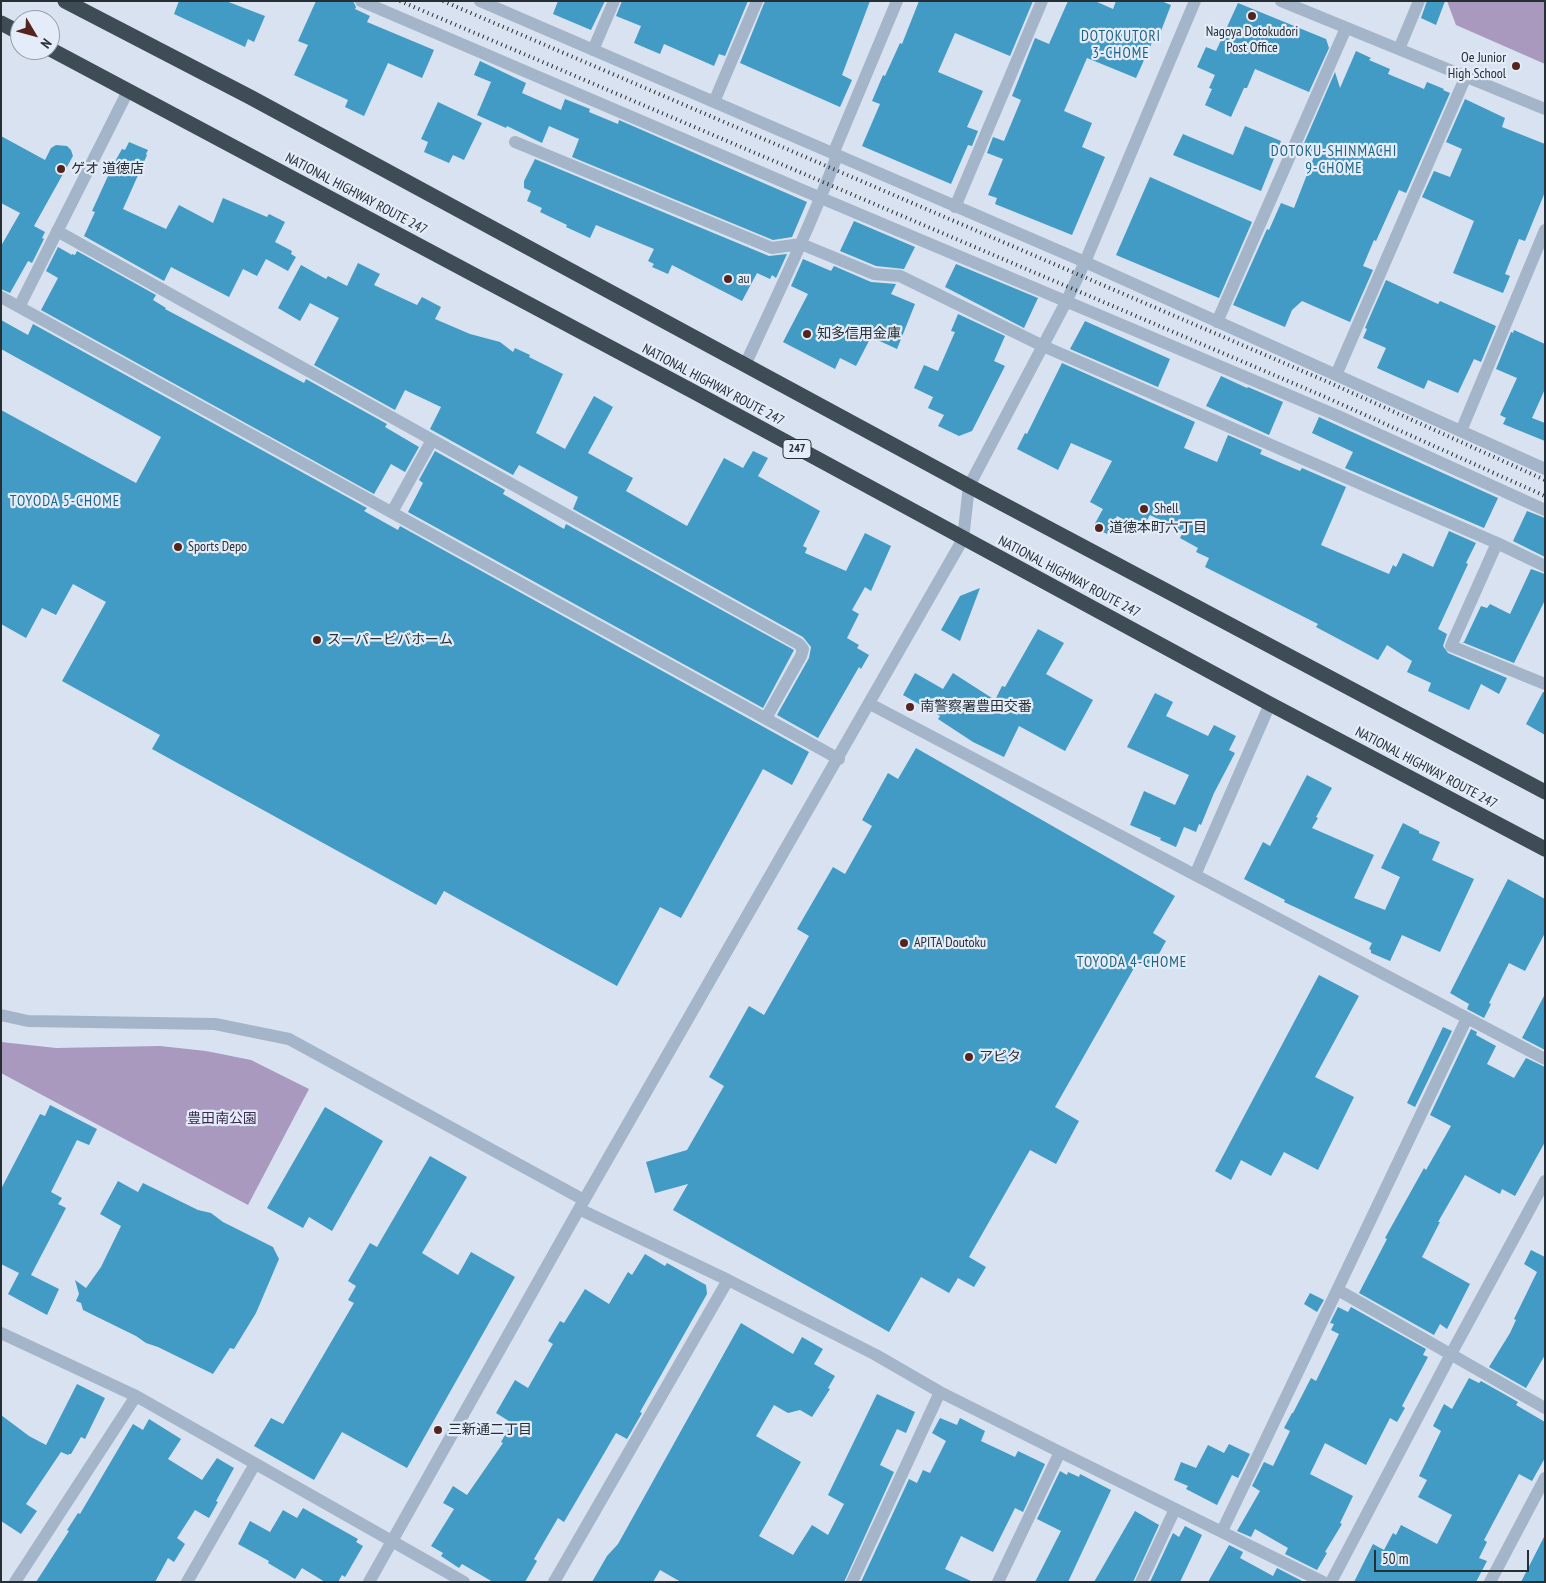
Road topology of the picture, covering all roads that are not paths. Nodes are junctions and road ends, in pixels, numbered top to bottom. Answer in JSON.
{"nodes":[{"id":1,"x":65,"y":1,"type":"edge"},
{"id":2,"x":361,"y":1,"type":"edge"},
{"id":3,"x":480,"y":1,"type":"edge"},
{"id":4,"x":614,"y":1,"type":"edge"},
{"id":5,"x":757,"y":1,"type":"edge"},
{"id":6,"x":897,"y":1,"type":"edge"},
{"id":7,"x":1042,"y":1,"type":"edge"},
{"id":8,"x":1195,"y":1,"type":"edge"},
{"id":9,"x":1281,"y":1,"type":"edge"},
{"id":10,"x":1419,"y":1,"type":"edge"},
{"id":11,"x":1346,"y":28,"type":"junction"},
{"id":12,"x":1399,"y":49,"type":"junction"},
{"id":13,"x":593,"y":50,"type":"junction"},
{"id":14,"x":60,"y":54,"type":"edge"},
{"id":15,"x":1466,"y":76,"type":"junction"},
{"id":16,"x":128,"y":91,"type":"junction"},
{"id":17,"x":714,"y":102,"type":"junction"},
{"id":18,"x":1545,"y":109,"type":"edge"},
{"id":19,"x":515,"y":142,"type":"dead end"},
{"id":20,"x":835,"y":155,"type":"junction"},
{"id":21,"x":821,"y":198,"type":"junction"},
{"id":22,"x":955,"y":206,"type":"junction"},
{"id":23,"x":1545,"y":230,"type":"edge"},
{"id":24,"x":57,"y":231,"type":"junction"},
{"id":25,"x":801,"y":244,"type":"junction"},
{"id":26,"x":1085,"y":262,"type":"junction"},
{"id":27,"x":1,"y":297,"type":"edge"},
{"id":28,"x":1066,"y":302,"type":"junction"},
{"id":29,"x":19,"y":307,"type":"junction"},
{"id":30,"x":1217,"y":322,"type":"junction"},
{"id":31,"x":1043,"y":346,"type":"junction"},
{"id":32,"x":745,"y":365,"type":"junction"},
{"id":33,"x":1336,"y":375,"type":"junction"},
{"id":34,"x":1462,"y":432,"type":"junction"},
{"id":35,"x":432,"y":440,"type":"junction"},
{"id":36,"x":1545,"y":469,"type":"edge"},
{"id":37,"x":969,"y":486,"type":"junction"},
{"id":38,"x":1545,"y":510,"type":"edge"},
{"id":39,"x":392,"y":512,"type":"junction"},
{"id":40,"x":963,"y":539,"type":"junction"},
{"id":41,"x":1497,"y":543,"type":"junction"},
{"id":42,"x":1545,"y":566,"type":"edge"},
{"id":43,"x":1545,"y":684,"type":"edge"},
{"id":44,"x":870,"y":704,"type":"junction"},
{"id":45,"x":1270,"y":704,"type":"junction"},
{"id":46,"x":766,"y":718,"type":"junction"},
{"id":47,"x":839,"y":759,"type":"junction"},
{"id":48,"x":1545,"y":792,"type":"edge"},
{"id":49,"x":1545,"y":848,"type":"edge"},
{"id":50,"x":1195,"y":875,"type":"junction"},
{"id":51,"x":1,"y":1015,"type":"edge"},
{"id":52,"x":1467,"y":1018,"type":"junction"},
{"id":53,"x":1545,"y":1059,"type":"edge"},
{"id":54,"x":1545,"y":1181,"type":"edge"},
{"id":55,"x":582,"y":1204,"type":"junction"},
{"id":56,"x":728,"y":1280,"type":"junction"},
{"id":57,"x":1338,"y":1290,"type":"junction"},
{"id":58,"x":1,"y":1333,"type":"edge"},
{"id":59,"x":1451,"y":1354,"type":"junction"},
{"id":60,"x":940,"y":1392,"type":"junction"},
{"id":61,"x":136,"y":1396,"type":"junction"},
{"id":62,"x":1545,"y":1408,"type":"edge"},
{"id":63,"x":1060,"y":1452,"type":"junction"},
{"id":64,"x":255,"y":1464,"type":"junction"},
{"id":65,"x":1545,"y":1478,"type":"edge"},
{"id":66,"x":1175,"y":1509,"type":"junction"},
{"id":67,"x":1222,"y":1531,"type":"junction"},
{"id":68,"x":391,"y":1541,"type":"junction"},
{"id":69,"x":15,"y":1582,"type":"edge"},
{"id":70,"x":187,"y":1582,"type":"edge"},
{"id":71,"x":368,"y":1582,"type":"edge"},
{"id":72,"x":464,"y":1582,"type":"edge"},
{"id":73,"x":554,"y":1582,"type":"edge"},
{"id":74,"x":852,"y":1582,"type":"edge"},
{"id":75,"x":998,"y":1582,"type":"edge"},
{"id":76,"x":1142,"y":1582,"type":"edge"},
{"id":77,"x":1323,"y":1582,"type":"edge"},
{"id":78,"x":1331,"y":1582,"type":"edge"},
{"id":79,"x":1490,"y":1582,"type":"edge"}],
"edges":[{"from":1,"to":32,"type":"highway"},
{"from":2,"to":21,"type":"street"},
{"from":3,"to":13,"type":"street"},
{"from":4,"to":13,"type":"street"},
{"from":5,"to":17,"type":"street"},
{"from":6,"to":20,"type":"street"},
{"from":7,"to":22,"type":"street"},
{"from":8,"to":26,"type":"street"},
{"from":9,"to":11,"type":"street"},
{"from":10,"to":12,"type":"street"},
{"from":11,"to":12,"type":"street"},
{"from":11,"to":30,"type":"street"},
{"from":12,"to":15,"type":"street"},
{"from":13,"to":17,"type":"street"},
{"from":14,"to":16,"type":"highway","name":"NATIONAL HIGHWAY ROUTE 247","number":"247"},
{"from":15,"to":18,"type":"street"},
{"from":15,"to":33,"type":"street"},
{"from":16,"to":24,"type":"street"},
{"from":16,"to":40,"type":"highway","name":"NATIONAL HIGHWAY ROUTE 247","number":"247"},
{"from":17,"to":20,"type":"street"},
{"from":19,"to":25,"type":"street"},
{"from":20,"to":21,"type":"street"},
{"from":20,"to":22,"type":"street"},
{"from":21,"to":25,"type":"street"},
{"from":21,"to":28,"type":"street"},
{"from":22,"to":26,"type":"street"},
{"from":23,"to":34,"type":"street"},
{"from":24,"to":29,"type":"street"},
{"from":24,"to":35,"type":"street"},
{"from":25,"to":31,"type":"street"},
{"from":25,"to":32,"type":"street"},
{"from":26,"to":28,"type":"street"},
{"from":26,"to":30,"type":"street"},
{"from":27,"to":29,"type":"street"},
{"from":28,"to":31,"type":"street"},
{"from":28,"to":38,"type":"street"},
{"from":29,"to":39,"type":"street"},
{"from":30,"to":33,"type":"street"},
{"from":31,"to":37,"type":"street"},
{"from":31,"to":41,"type":"street"},
{"from":32,"to":37,"type":"highway"},
{"from":33,"to":34,"type":"street"},
{"from":34,"to":36,"type":"street"},
{"from":35,"to":39,"type":"street"},
{"from":35,"to":46,"type":"street"},
{"from":37,"to":40,"type":"street"},
{"from":37,"to":48,"type":"highway"},
{"from":39,"to":46,"type":"street"},
{"from":40,"to":44,"type":"street"},
{"from":40,"to":45,"type":"highway","name":"NATIONAL HIGHWAY ROUTE 247","number":"247"},
{"from":41,"to":42,"type":"street"},
{"from":41,"to":43,"type":"street"},
{"from":44,"to":47,"type":"street"},
{"from":44,"to":50,"type":"street"},
{"from":45,"to":49,"type":"highway","name":"NATIONAL HIGHWAY ROUTE 247","number":"247"},
{"from":45,"to":50,"type":"street"},
{"from":46,"to":47,"type":"street"},
{"from":47,"to":55,"type":"street"},
{"from":50,"to":52,"type":"street"},
{"from":51,"to":55,"type":"street"},
{"from":52,"to":53,"type":"street"},
{"from":52,"to":57,"type":"street"},
{"from":54,"to":59,"type":"street"},
{"from":55,"to":56,"type":"street"},
{"from":55,"to":68,"type":"street"},
{"from":56,"to":60,"type":"street"},
{"from":56,"to":73,"type":"street"},
{"from":57,"to":59,"type":"street"},
{"from":57,"to":67,"type":"street"},
{"from":58,"to":61,"type":"street"},
{"from":59,"to":62,"type":"street"},
{"from":59,"to":78,"type":"street"},
{"from":60,"to":63,"type":"street"},
{"from":60,"to":74,"type":"street"},
{"from":61,"to":64,"type":"street"},
{"from":61,"to":69,"type":"street"},
{"from":63,"to":66,"type":"street"},
{"from":63,"to":75,"type":"street"},
{"from":64,"to":68,"type":"street"},
{"from":64,"to":70,"type":"street"},
{"from":65,"to":79,"type":"street"},
{"from":66,"to":67,"type":"street"},
{"from":66,"to":76,"type":"street"},
{"from":67,"to":77,"type":"street"},
{"from":68,"to":71,"type":"street"},
{"from":68,"to":72,"type":"street"}]}
